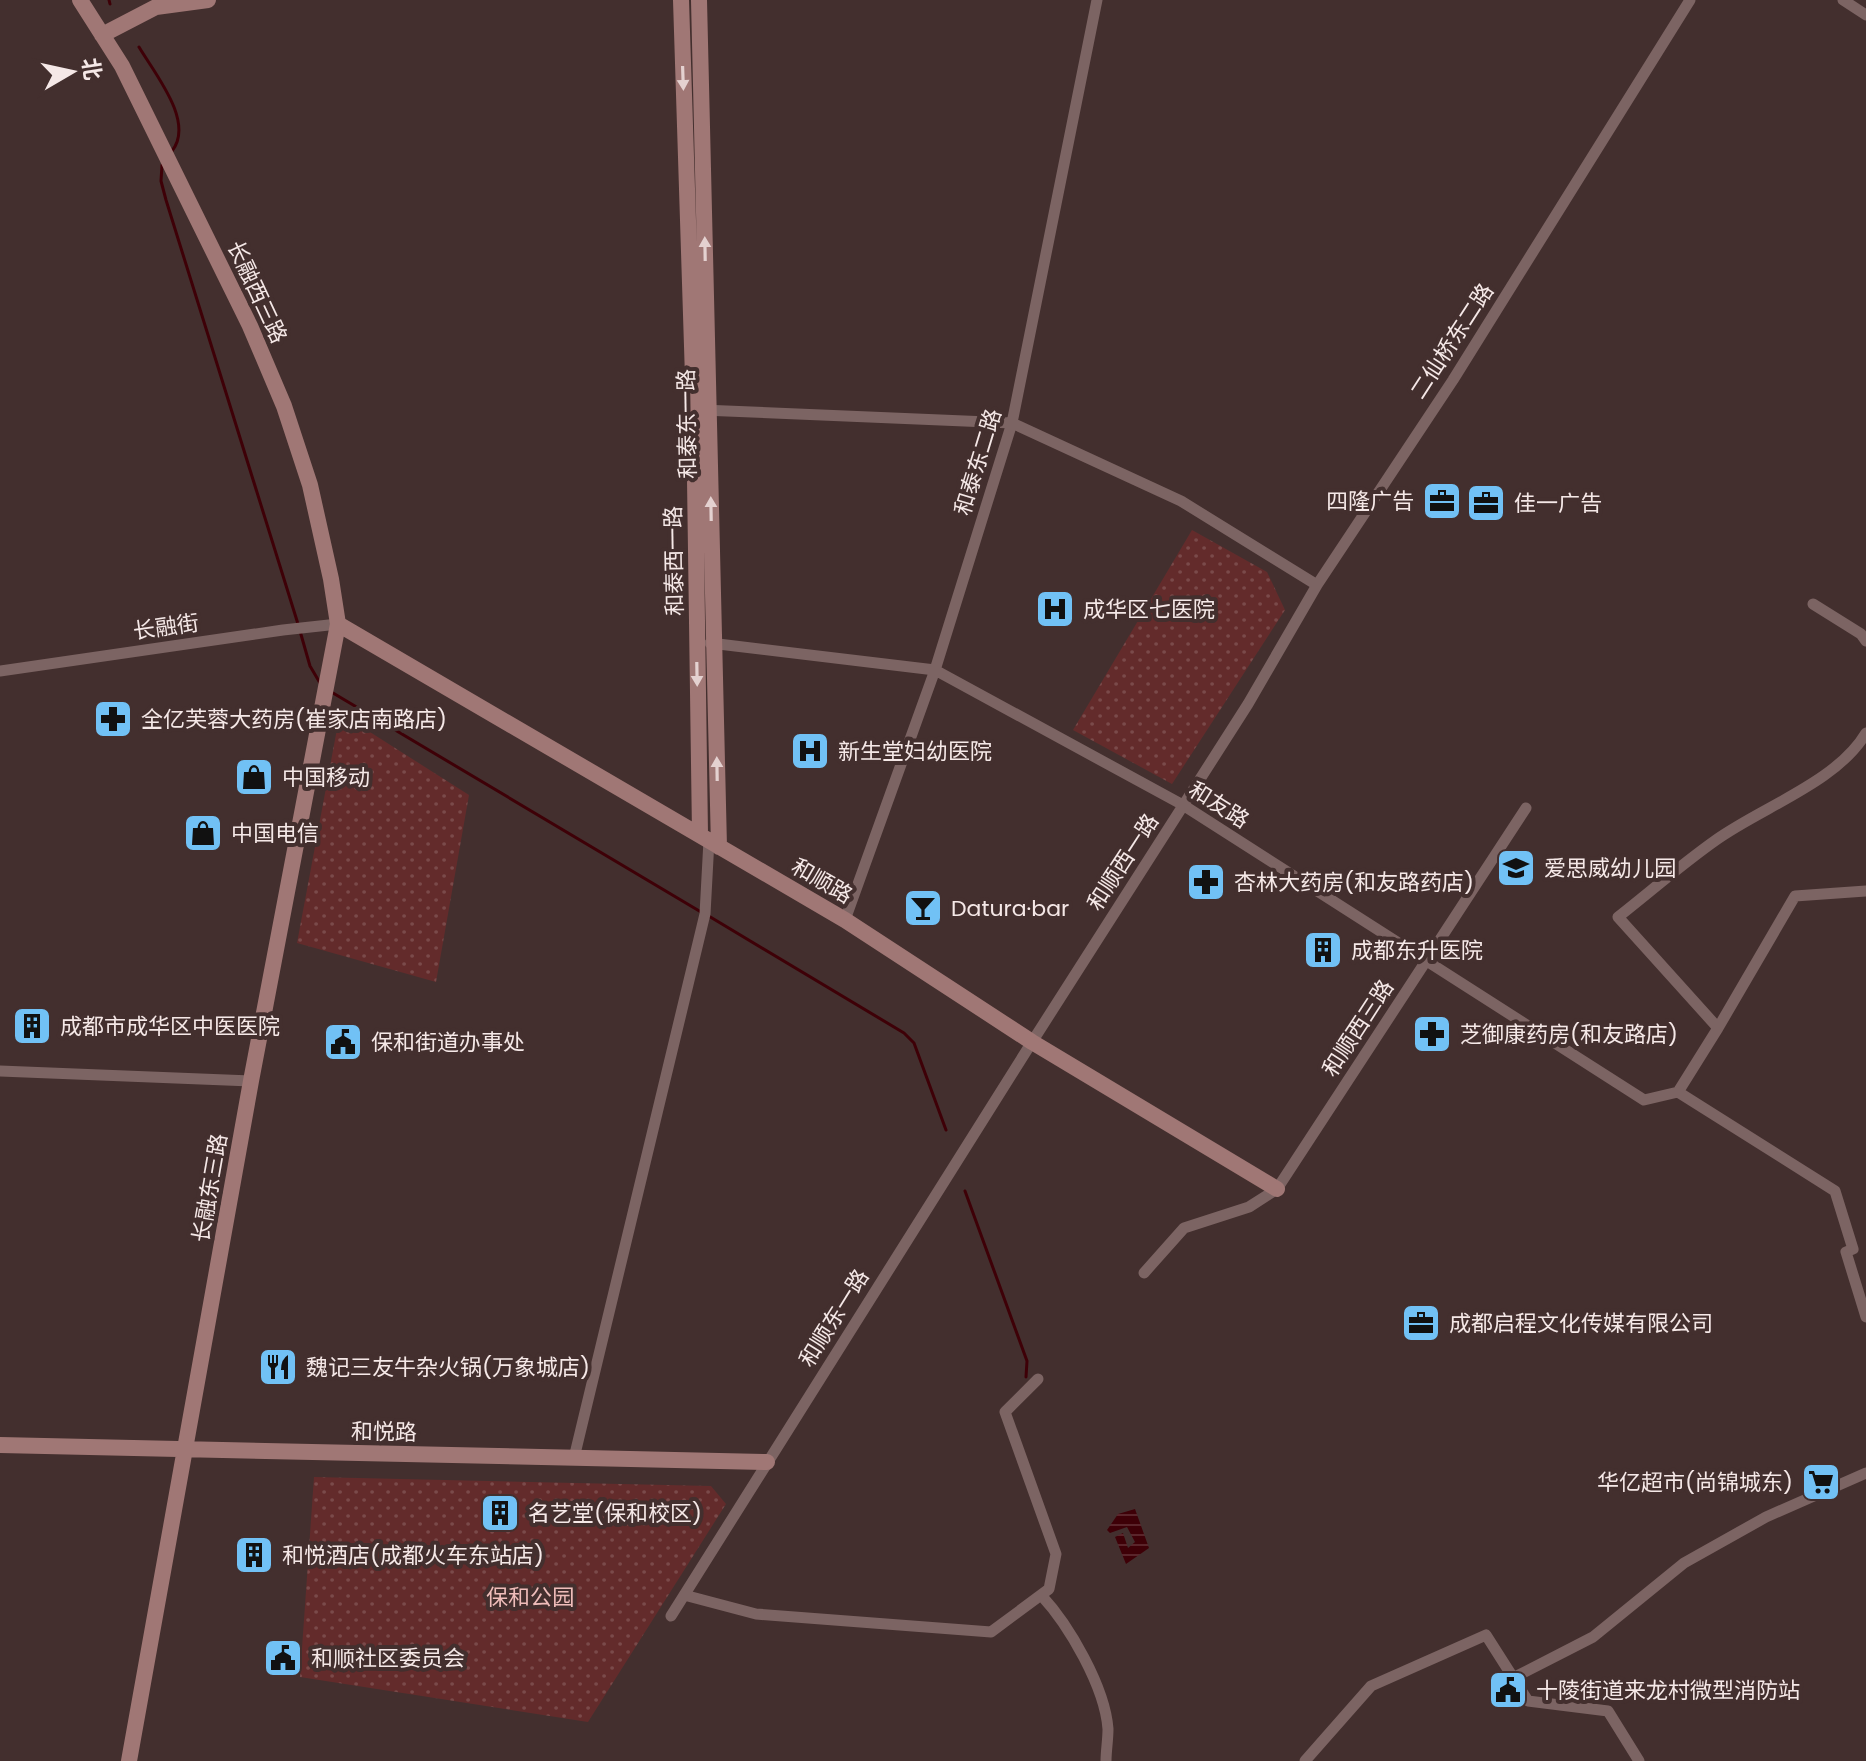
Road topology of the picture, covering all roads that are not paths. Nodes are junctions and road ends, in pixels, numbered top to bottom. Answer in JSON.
{"nodes":[{"id":1,"x":80,"y":0,"type":"edge"},
{"id":2,"x":208,"y":0,"type":"edge"},
{"id":3,"x":681,"y":0,"type":"edge"},
{"id":4,"x":699,"y":0,"type":"edge"},
{"id":5,"x":1097,"y":0,"type":"edge"},
{"id":6,"x":1690,"y":0,"type":"edge"},
{"id":7,"x":1843,"y":0,"type":"edge"},
{"id":8,"x":1866,"y":15,"type":"edge"},
{"id":9,"x":102,"y":35,"type":"junction"},
{"id":10,"x":702,"y":410,"type":"junction"},
{"id":11,"x":1012,"y":423,"type":"junction"},
{"id":12,"x":1317,"y":585,"type":"junction"},
{"id":13,"x":1813,"y":604,"type":"dead end"},
{"id":14,"x":338,"y":624,"type":"junction"},
{"id":15,"x":1864,"y":634,"type":"edge"},
{"id":16,"x":697,"y":643,"type":"junction"},
{"id":17,"x":715,"y":643,"type":"junction"},
{"id":18,"x":935,"y":670,"type":"junction"},
{"id":19,"x":0,"y":671,"type":"edge"},
{"id":20,"x":1248,"y":704,"type":"joint"},
{"id":21,"x":1866,"y":733,"type":"edge"},
{"id":22,"x":1183,"y":805,"type":"junction"},
{"id":23,"x":1526,"y":808,"type":"dead end"},
{"id":24,"x":709,"y":840,"type":"junction"},
{"id":25,"x":1866,"y":891,"type":"edge"},
{"id":26,"x":845,"y":920,"type":"junction"},
{"id":27,"x":1426,"y":961,"type":"junction"},
{"id":28,"x":1718,"y":1028,"type":"junction"},
{"id":29,"x":1032,"y":1042,"type":"junction"},
{"id":30,"x":0,"y":1071,"type":"edge"},
{"id":31,"x":251,"y":1081,"type":"junction"},
{"id":32,"x":1678,"y":1092,"type":"junction"},
{"id":33,"x":1277,"y":1189,"type":"junction"},
{"id":34,"x":1144,"y":1273,"type":"dead end"},
{"id":35,"x":1866,"y":1317,"type":"edge"},
{"id":36,"x":1038,"y":1379,"type":"dead end"},
{"id":37,"x":0,"y":1445,"type":"edge"},
{"id":38,"x":186,"y":1450,"type":"junction"},
{"id":39,"x":574,"y":1458,"type":"junction"},
{"id":40,"x":767,"y":1462,"type":"junction"},
{"id":41,"x":1866,"y":1473,"type":"edge"},
{"id":42,"x":684,"y":1595,"type":"junction"},
{"id":43,"x":1041,"y":1595,"type":"junction"},
{"id":44,"x":671,"y":1616,"type":"dead end"},
{"id":45,"x":1513,"y":1678,"type":"junction"},
{"id":46,"x":129,"y":1761,"type":"edge"},
{"id":47,"x":1106,"y":1761,"type":"edge"},
{"id":48,"x":1305,"y":1761,"type":"edge"},
{"id":49,"x":1639,"y":1761,"type":"edge"}],
"edges":[{"from":1,"to":9,"type":"street","name":"长融西三路"},
{"from":2,"to":9,"type":"street"},
{"from":3,"to":10,"type":"street","name":"和泰西一路","one_way":true},
{"from":10,"to":4,"type":"street","name":"和泰东一路","one_way":true},
{"from":5,"to":11,"type":"street","name":"和泰东二路"},
{"from":6,"to":12,"type":"street","name":"二仙桥东二路"},
{"from":7,"to":8,"type":"street"},
{"from":9,"to":14,"type":"street","name":"长融西三路"},
{"from":10,"to":11,"type":"street"},
{"from":10,"to":16,"type":"street","name":"和泰西一路"},
{"from":17,"to":10,"type":"street","name":"和泰东一路","one_way":true},
{"from":11,"to":12,"type":"street"},
{"from":11,"to":18,"type":"street","name":"和泰东二路"},
{"from":12,"to":20,"type":"street","name":"二仙桥东二路"},
{"from":13,"to":15,"type":"street"},
{"from":14,"to":19,"type":"street","name":"长融街"},
{"from":14,"to":24,"type":"street","name":"和顺路"},
{"from":14,"to":31,"type":"street","name":"长融东三路"},
{"from":16,"to":17,"type":"street","name":"和友路"},
{"from":16,"to":24,"type":"street","name":"和泰西一路","one_way":true},
{"from":17,"to":18,"type":"street","name":"和友路"},
{"from":24,"to":17,"type":"street","name":"和泰东一路","one_way":true},
{"from":18,"to":22,"type":"street","name":"和友路"},
{"from":18,"to":26,"type":"street","name":"和泰东二路"},
{"from":20,"to":22,"type":"street","name":"和顺西一路"},
{"from":21,"to":28,"type":"street"},
{"from":22,"to":27,"type":"street","name":"和友路"},
{"from":22,"to":29,"type":"street","name":"和顺西一路"},
{"from":23,"to":27,"type":"street","name":"和顺西三路"},
{"from":24,"to":26,"type":"street","name":"和顺路"},
{"from":24,"to":39,"type":"street"},
{"from":25,"to":28,"type":"street"},
{"from":26,"to":29,"type":"street","name":"和顺路"},
{"from":27,"to":32,"type":"street","name":"和友路"},
{"from":27,"to":33,"type":"street","name":"和顺西三路"},
{"from":28,"to":32,"type":"street"},
{"from":29,"to":33,"type":"street","name":"和顺路"},
{"from":29,"to":40,"type":"street","name":"和顺东一路"},
{"from":30,"to":31,"type":"street"},
{"from":31,"to":38,"type":"street","name":"长融东三路"},
{"from":32,"to":35,"type":"street"},
{"from":33,"to":34,"type":"street"},
{"from":36,"to":43,"type":"street"},
{"from":37,"to":38,"type":"street","name":"和悦路"},
{"from":38,"to":39,"type":"street","name":"和悦路"},
{"from":38,"to":46,"type":"street","name":"长融东三路"},
{"from":39,"to":40,"type":"street","name":"和悦路"},
{"from":40,"to":42,"type":"street","name":"和顺东一路"},
{"from":41,"to":45,"type":"street"},
{"from":42,"to":43,"type":"street"},
{"from":42,"to":44,"type":"street","name":"和顺东一路"},
{"from":43,"to":47,"type":"street"},
{"from":45,"to":48,"type":"street"},
{"from":45,"to":49,"type":"street"}]}
